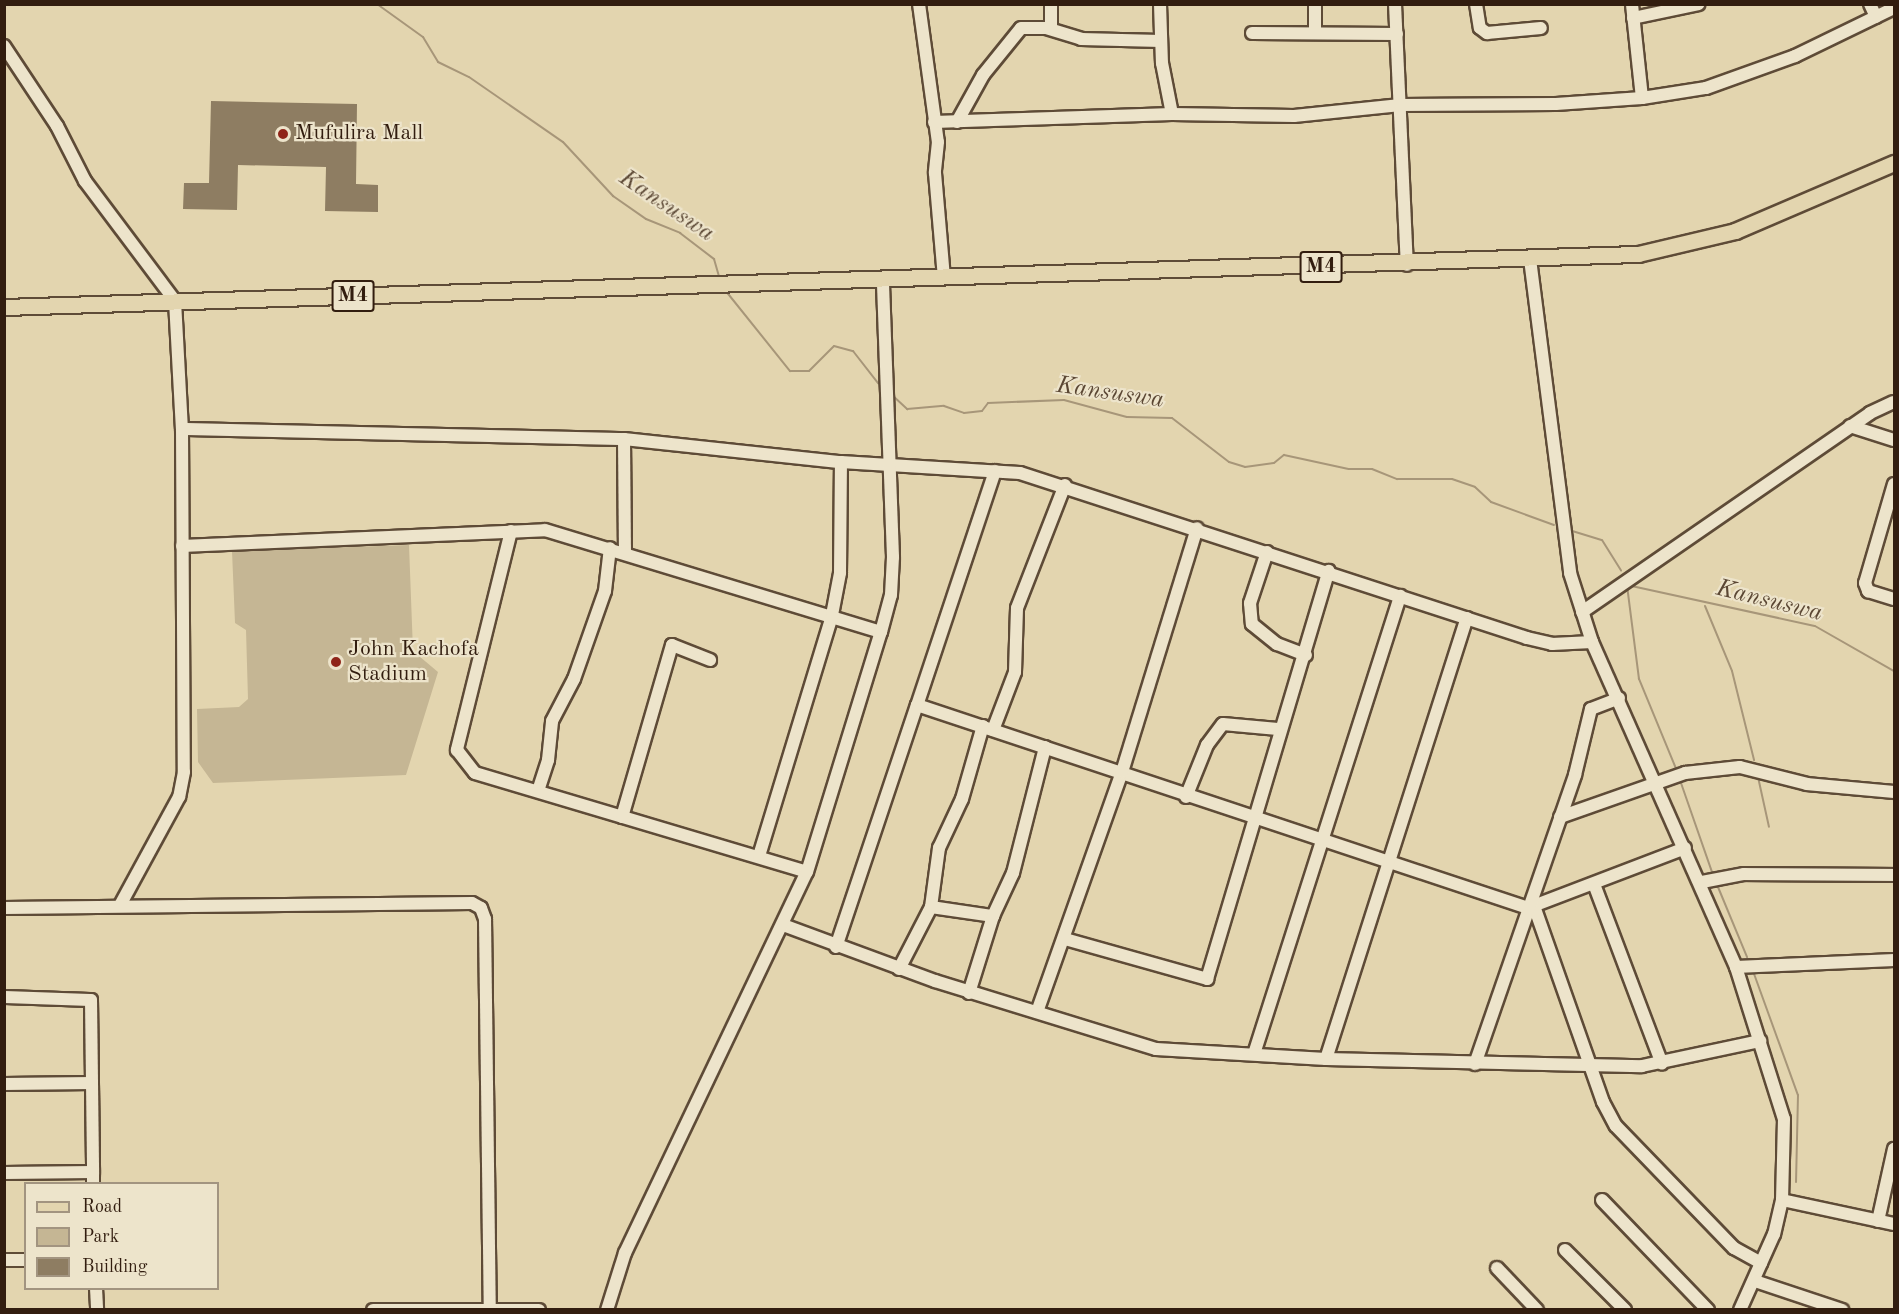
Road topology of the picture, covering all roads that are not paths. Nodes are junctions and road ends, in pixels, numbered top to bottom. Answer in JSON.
{"nodes":[{"id":1,"x":919,"y":4,"type":"edge"},
{"id":2,"x":1051,"y":4,"type":"edge"},
{"id":3,"x":1160,"y":4,"type":"edge"},
{"id":4,"x":1316,"y":4,"type":"edge"},
{"id":5,"x":1395,"y":4,"type":"edge"},
{"id":6,"x":1476,"y":4,"type":"edge"},
{"id":7,"x":1632,"y":4,"type":"edge"},
{"id":8,"x":1699,"y":4,"type":"edge"},
{"id":9,"x":1870,"y":4,"type":"edge"},
{"id":10,"x":1894,"y":8,"type":"edge"},
{"id":11,"x":1876,"y":17,"type":"junction"},
{"id":12,"x":1633,"y":18,"type":"junction"},
{"id":13,"x":1540,"y":28,"type":"dead end"},
{"id":14,"x":1051,"y":29,"type":"junction"},
{"id":15,"x":1251,"y":33,"type":"dead end"},
{"id":16,"x":1315,"y":33,"type":"junction"},
{"id":17,"x":1397,"y":34,"type":"junction"},
{"id":18,"x":1161,"y":41,"type":"junction"},
{"id":19,"x":4,"y":46,"type":"edge"},
{"id":20,"x":1642,"y":98,"type":"junction"},
{"id":21,"x":1400,"y":105,"type":"junction"},
{"id":22,"x":1172,"y":114,"type":"junction"},
{"id":23,"x":934,"y":122,"type":"junction"},
{"id":24,"x":957,"y":122,"type":"junction"},
{"id":25,"x":1894,"y":163,"type":"edge"},
{"id":26,"x":1530,"y":259,"type":"junction"},
{"id":27,"x":1407,"y":265,"type":"junction"},
{"id":28,"x":944,"y":277,"type":"junction"},
{"id":29,"x":883,"y":279,"type":"junction"},
{"id":30,"x":175,"y":301,"type":"junction"},
{"id":31,"x":4,"y":307,"type":"edge"},
{"id":32,"x":1894,"y":402,"type":"edge"},
{"id":33,"x":1850,"y":426,"type":"junction"},
{"id":34,"x":182,"y":429,"type":"junction"},
{"id":35,"x":624,"y":439,"type":"junction"},
{"id":36,"x":1894,"y":440,"type":"edge"},
{"id":37,"x":841,"y":462,"type":"junction"},
{"id":38,"x":889,"y":464,"type":"junction"},
{"id":39,"x":995,"y":471,"type":"junction"},
{"id":40,"x":1894,"y":484,"type":"edge"},
{"id":41,"x":1065,"y":485,"type":"junction"},
{"id":42,"x":1197,"y":528,"type":"junction"},
{"id":43,"x":511,"y":531,"type":"junction"},
{"id":44,"x":182,"y":546,"type":"junction"},
{"id":45,"x":610,"y":548,"type":"junction"},
{"id":46,"x":625,"y":552,"type":"junction"},
{"id":47,"x":1267,"y":552,"type":"junction"},
{"id":48,"x":1329,"y":571,"type":"junction"},
{"id":49,"x":1400,"y":596,"type":"junction"},
{"id":50,"x":1894,"y":599,"type":"edge"},
{"id":51,"x":1582,"y":612,"type":"junction"},
{"id":52,"x":832,"y":615,"type":"junction"},
{"id":53,"x":1467,"y":618,"type":"junction"},
{"id":54,"x":881,"y":632,"type":"junction"},
{"id":55,"x":1592,"y":642,"type":"junction"},
{"id":56,"x":1306,"y":655,"type":"junction"},
{"id":57,"x":710,"y":660,"type":"dead end"},
{"id":58,"x":1619,"y":698,"type":"junction"},
{"id":59,"x":917,"y":705,"type":"junction"},
{"id":60,"x":988,"y":728,"type":"junction"},
{"id":61,"x":1278,"y":729,"type":"junction"},
{"id":62,"x":1045,"y":747,"type":"junction"},
{"id":63,"x":1122,"y":772,"type":"junction"},
{"id":64,"x":1656,"y":783,"type":"junction"},
{"id":65,"x":538,"y":791,"type":"junction"},
{"id":66,"x":1894,"y":792,"type":"edge"},
{"id":67,"x":1185,"y":797,"type":"junction"},
{"id":68,"x":622,"y":817,"type":"junction"},
{"id":69,"x":1252,"y":817,"type":"junction"},
{"id":70,"x":1560,"y":817,"type":"junction"},
{"id":71,"x":1320,"y":840,"type":"junction"},
{"id":72,"x":1685,"y":848,"type":"junction"},
{"id":73,"x":759,"y":856,"type":"junction"},
{"id":74,"x":1390,"y":863,"type":"junction"},
{"id":75,"x":807,"y":872,"type":"junction"},
{"id":76,"x":1894,"y":875,"type":"edge"},
{"id":77,"x":1702,"y":882,"type":"junction"},
{"id":78,"x":1594,"y":885,"type":"junction"},
{"id":79,"x":120,"y":905,"type":"junction"},
{"id":80,"x":931,"y":907,"type":"junction"},
{"id":81,"x":1531,"y":907,"type":"junction"},
{"id":82,"x":4,"y":908,"type":"edge"},
{"id":83,"x":993,"y":916,"type":"junction"},
{"id":84,"x":783,"y":925,"type":"junction"},
{"id":85,"x":1065,"y":939,"type":"junction"},
{"id":86,"x":836,"y":947,"type":"junction"},
{"id":87,"x":1894,"y":960,"type":"edge"},
{"id":88,"x":1736,"y":967,"type":"junction"},
{"id":89,"x":899,"y":969,"type":"junction"},
{"id":90,"x":969,"y":993,"type":"junction"},
{"id":91,"x":4,"y":997,"type":"edge"},
{"id":92,"x":1037,"y":1012,"type":"junction"},
{"id":93,"x":1760,"y":1041,"type":"junction"},
{"id":94,"x":1254,"y":1054,"type":"junction"},
{"id":95,"x":1326,"y":1059,"type":"junction"},
{"id":96,"x":1475,"y":1064,"type":"junction"},
{"id":97,"x":1662,"y":1064,"type":"junction"},
{"id":98,"x":1590,"y":1065,"type":"junction"},
{"id":99,"x":92,"y":1083,"type":"junction"},
{"id":100,"x":4,"y":1084,"type":"edge"},
{"id":101,"x":1894,"y":1149,"type":"edge"},
{"id":102,"x":4,"y":1173,"type":"edge"},
{"id":103,"x":93,"y":1178,"type":"edge"},
{"id":104,"x":1602,"y":1200,"type":"dead end"},
{"id":105,"x":1782,"y":1200,"type":"junction"},
{"id":106,"x":1878,"y":1221,"type":"junction"},
{"id":107,"x":1894,"y":1224,"type":"edge"},
{"id":108,"x":1565,"y":1250,"type":"dead end"},
{"id":109,"x":4,"y":1260,"type":"edge"},
{"id":110,"x":24,"y":1260,"type":"edge"},
{"id":111,"x":1761,"y":1263,"type":"junction"},
{"id":112,"x":1497,"y":1268,"type":"dead end"},
{"id":113,"x":1755,"y":1281,"type":"junction"},
{"id":114,"x":96,"y":1290,"type":"edge"},
{"id":115,"x":490,"y":1306,"type":"junction"},
{"id":116,"x":97,"y":1310,"type":"edge"},
{"id":117,"x":374,"y":1310,"type":"edge"},
{"id":118,"x":539,"y":1310,"type":"edge"},
{"id":119,"x":607,"y":1310,"type":"edge"},
{"id":120,"x":1537,"y":1310,"type":"edge"},
{"id":121,"x":1625,"y":1310,"type":"edge"},
{"id":122,"x":1708,"y":1310,"type":"edge"},
{"id":123,"x":1740,"y":1310,"type":"edge"},
{"id":124,"x":1842,"y":1310,"type":"edge"}],
"edges":[{"from":1,"to":23,"type":"street"},
{"from":2,"to":14,"type":"street"},
{"from":3,"to":18,"type":"street"},
{"from":4,"to":16,"type":"street"},
{"from":5,"to":17,"type":"street"},
{"from":6,"to":13,"type":"street"},
{"from":7,"to":12,"type":"street"},
{"from":8,"to":12,"type":"street"},
{"from":9,"to":11,"type":"street"},
{"from":10,"to":11,"type":"street"},
{"from":11,"to":20,"type":"street"},
{"from":12,"to":20,"type":"street"},
{"from":14,"to":18,"type":"street"},
{"from":14,"to":24,"type":"street"},
{"from":15,"to":16,"type":"street"},
{"from":16,"to":17,"type":"street"},
{"from":17,"to":21,"type":"street"},
{"from":18,"to":22,"type":"street"},
{"from":19,"to":30,"type":"street"},
{"from":20,"to":21,"type":"street"},
{"from":21,"to":22,"type":"street"},
{"from":21,"to":27,"type":"street"},
{"from":22,"to":24,"type":"street"},
{"from":23,"to":24,"type":"street"},
{"from":23,"to":28,"type":"street"},
{"from":25,"to":26,"type":"main road","number":"M4"},
{"from":26,"to":27,"type":"main road","number":"M4"},
{"from":26,"to":51,"type":"street"},
{"from":27,"to":28,"type":"main road","number":"M4"},
{"from":28,"to":29,"type":"main road","number":"M4"},
{"from":29,"to":30,"type":"main road","number":"M4"},
{"from":29,"to":38,"type":"street"},
{"from":30,"to":31,"type":"main road","number":"M4"},
{"from":30,"to":34,"type":"street"},
{"from":32,"to":33,"type":"street"},
{"from":33,"to":36,"type":"street"},
{"from":33,"to":51,"type":"street"},
{"from":34,"to":35,"type":"street"},
{"from":34,"to":44,"type":"street"},
{"from":35,"to":37,"type":"street"},
{"from":35,"to":46,"type":"street"},
{"from":37,"to":38,"type":"street"},
{"from":37,"to":52,"type":"street"},
{"from":38,"to":39,"type":"street"},
{"from":38,"to":54,"type":"street"},
{"from":39,"to":41,"type":"street"},
{"from":39,"to":59,"type":"street"},
{"from":40,"to":50,"type":"street"},
{"from":41,"to":42,"type":"street"},
{"from":41,"to":60,"type":"street"},
{"from":42,"to":47,"type":"street"},
{"from":42,"to":63,"type":"street"},
{"from":43,"to":44,"type":"street"},
{"from":43,"to":45,"type":"street"},
{"from":43,"to":65,"type":"street"},
{"from":44,"to":79,"type":"street"},
{"from":45,"to":46,"type":"street"},
{"from":45,"to":65,"type":"street"},
{"from":46,"to":52,"type":"street"},
{"from":47,"to":48,"type":"street"},
{"from":47,"to":56,"type":"street"},
{"from":48,"to":49,"type":"street"},
{"from":48,"to":56,"type":"street"},
{"from":49,"to":53,"type":"street"},
{"from":49,"to":71,"type":"street"},
{"from":51,"to":55,"type":"street"},
{"from":52,"to":54,"type":"street"},
{"from":52,"to":73,"type":"street"},
{"from":53,"to":55,"type":"street"},
{"from":53,"to":74,"type":"street"},
{"from":54,"to":75,"type":"street"},
{"from":55,"to":58,"type":"street"},
{"from":56,"to":61,"type":"street"},
{"from":57,"to":68,"type":"street"},
{"from":58,"to":64,"type":"street"},
{"from":58,"to":70,"type":"street"},
{"from":59,"to":60,"type":"street"},
{"from":59,"to":86,"type":"street"},
{"from":60,"to":62,"type":"street"},
{"from":60,"to":80,"type":"street"},
{"from":61,"to":67,"type":"street"},
{"from":61,"to":69,"type":"street"},
{"from":62,"to":63,"type":"street"},
{"from":62,"to":83,"type":"street"},
{"from":63,"to":67,"type":"street"},
{"from":63,"to":85,"type":"street"},
{"from":64,"to":66,"type":"street"},
{"from":64,"to":70,"type":"street"},
{"from":64,"to":72,"type":"street"},
{"from":65,"to":68,"type":"street"},
{"from":67,"to":69,"type":"street"},
{"from":68,"to":73,"type":"street"},
{"from":69,"to":71,"type":"street"},
{"from":69,"to":85,"type":"street"},
{"from":70,"to":81,"type":"street"},
{"from":71,"to":74,"type":"street"},
{"from":71,"to":94,"type":"street"},
{"from":72,"to":77,"type":"street"},
{"from":72,"to":78,"type":"street"},
{"from":73,"to":75,"type":"street"},
{"from":74,"to":81,"type":"street"},
{"from":74,"to":95,"type":"street"},
{"from":75,"to":84,"type":"street"},
{"from":76,"to":77,"type":"street"},
{"from":77,"to":88,"type":"street"},
{"from":78,"to":81,"type":"street"},
{"from":78,"to":97,"type":"street"},
{"from":79,"to":82,"type":"street"},
{"from":79,"to":115,"type":"street"},
{"from":80,"to":83,"type":"street"},
{"from":80,"to":89,"type":"street"},
{"from":81,"to":96,"type":"street"},
{"from":81,"to":98,"type":"street"},
{"from":83,"to":90,"type":"street"},
{"from":84,"to":86,"type":"street"},
{"from":84,"to":119,"type":"street"},
{"from":85,"to":92,"type":"street"},
{"from":86,"to":89,"type":"street"},
{"from":87,"to":88,"type":"street"},
{"from":88,"to":93,"type":"street"},
{"from":89,"to":90,"type":"street"},
{"from":90,"to":92,"type":"street"},
{"from":91,"to":99,"type":"street"},
{"from":92,"to":94,"type":"street"},
{"from":93,"to":97,"type":"street"},
{"from":93,"to":105,"type":"street"},
{"from":94,"to":95,"type":"street"},
{"from":95,"to":96,"type":"street"},
{"from":96,"to":98,"type":"street"},
{"from":97,"to":98,"type":"street"},
{"from":98,"to":111,"type":"street"},
{"from":99,"to":100,"type":"street"},
{"from":99,"to":103,"type":"street"},
{"from":101,"to":106,"type":"street"},
{"from":102,"to":103,"type":"street"},
{"from":104,"to":122,"type":"street"},
{"from":105,"to":106,"type":"street"},
{"from":105,"to":111,"type":"street"},
{"from":106,"to":107,"type":"street"},
{"from":108,"to":121,"type":"street"},
{"from":109,"to":110,"type":"street"},
{"from":111,"to":113,"type":"street"},
{"from":112,"to":120,"type":"street"},
{"from":113,"to":123,"type":"street"},
{"from":113,"to":124,"type":"street"},
{"from":114,"to":116,"type":"street"},
{"from":115,"to":117,"type":"street"},
{"from":115,"to":118,"type":"street"}]}
